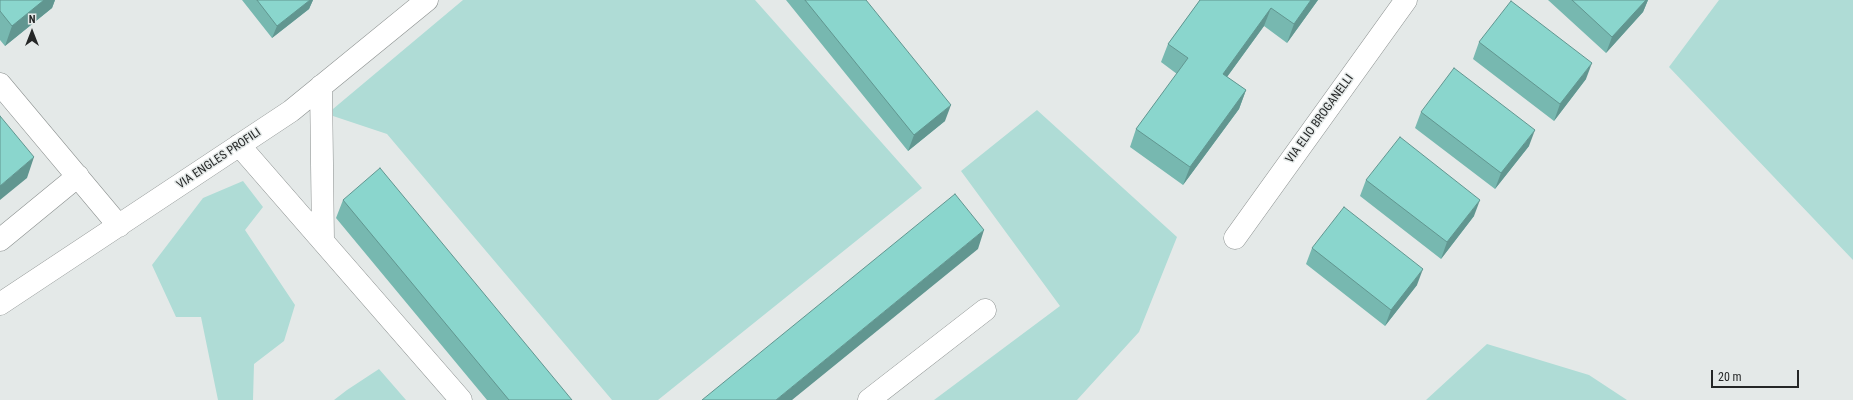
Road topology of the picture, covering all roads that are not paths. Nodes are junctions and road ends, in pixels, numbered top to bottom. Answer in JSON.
{"nodes":[{"id":1,"x":427,"y":0,"type":"edge"},
{"id":2,"x":1406,"y":0,"type":"edge"},
{"id":3,"x":0,"y":84,"type":"edge"},
{"id":4,"x":321,"y":86,"type":"junction"},
{"id":5,"x":240,"y":145,"type":"junction"},
{"id":6,"x":78,"y":176,"type":"junction"},
{"id":7,"x":119,"y":226,"type":"junction"},
{"id":8,"x":1235,"y":238,"type":"dead end"},
{"id":9,"x":0,"y":240,"type":"edge"},
{"id":10,"x":324,"y":241,"type":"junction"},
{"id":11,"x":0,"y":304,"type":"edge"},
{"id":12,"x":985,"y":310,"type":"dead end"},
{"id":13,"x":461,"y":400,"type":"edge"},
{"id":14,"x":869,"y":400,"type":"edge"}],
"edges":[{"from":1,"to":4,"type":"street","name":"VIA ENGLES PROFILI"},
{"from":2,"to":8,"type":"street","name":"VIA ELIO BROGANELLI"},
{"from":3,"to":6,"type":"street"},
{"from":4,"to":5,"type":"street","name":"VIA ENGLES PROFILI"},
{"from":4,"to":10,"type":"street"},
{"from":5,"to":7,"type":"street","name":"VIA ENGLES PROFILI"},
{"from":5,"to":10,"type":"street"},
{"from":6,"to":7,"type":"street"},
{"from":6,"to":9,"type":"street"},
{"from":7,"to":11,"type":"street","name":"VIA ENGLES PROFILI"},
{"from":10,"to":13,"type":"street"},
{"from":12,"to":14,"type":"street"}]}
